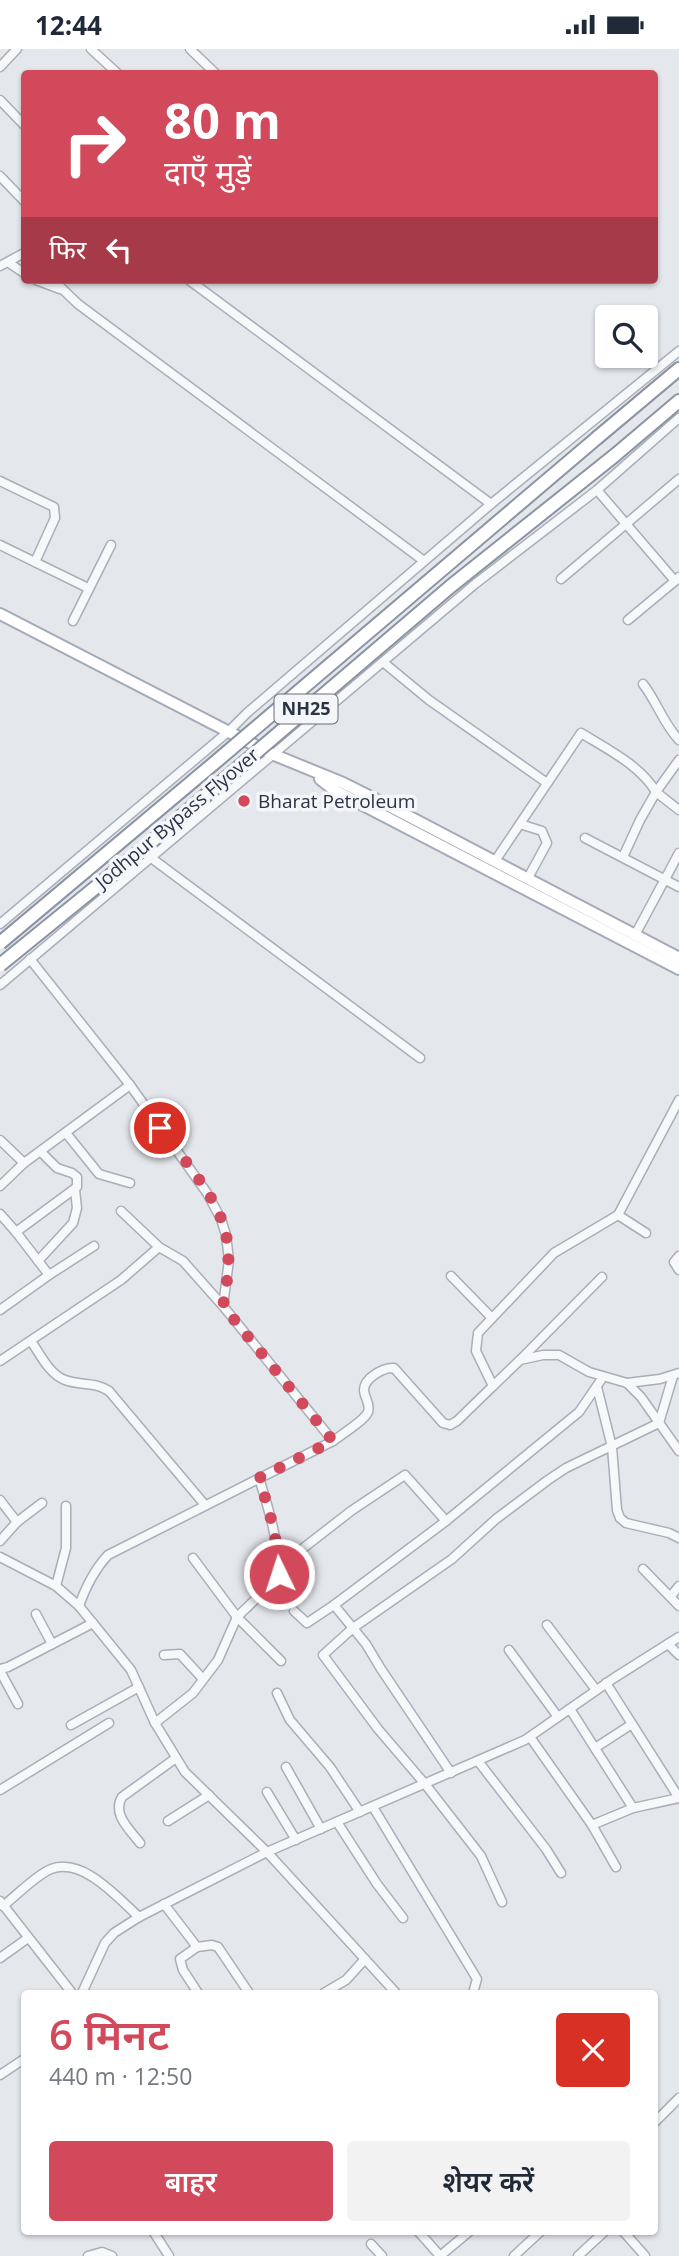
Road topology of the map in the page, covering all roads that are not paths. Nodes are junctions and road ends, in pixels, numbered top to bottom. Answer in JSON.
{"nodes":[{"id":1,"x":17,"y":49,"type":"edge"},
{"id":2,"x":91,"y":49,"type":"edge"},
{"id":3,"x":190,"y":49,"type":"edge"},
{"id":4,"x":0,"y":67,"type":"edge"},
{"id":5,"x":114,"y":70,"type":"edge"},
{"id":6,"x":212,"y":70,"type":"edge"},
{"id":7,"x":0,"y":100,"type":"edge"},
{"id":8,"x":21,"y":122,"type":"edge"},
{"id":9,"x":0,"y":176,"type":"edge"},
{"id":10,"x":21,"y":198,"type":"edge"},
{"id":11,"x":21,"y":255,"type":"edge"},
{"id":12,"x":4,"y":265,"type":"edge"},
{"id":13,"x":21,"y":272,"type":"edge"},
{"id":14,"x":47,"y":284,"type":"edge"},
{"id":15,"x":57,"y":284,"type":"edge"},
{"id":16,"x":194,"y":284,"type":"edge"},
{"id":17,"x":63,"y":290,"type":"junction"},
{"id":18,"x":679,"y":351,"type":"edge"},
{"id":19,"x":679,"y":369,"type":"edge"},
{"id":20,"x":679,"y":401,"type":"edge"},
{"id":21,"x":679,"y":418,"type":"edge"},
{"id":22,"x":679,"y":479,"type":"edge"},
{"id":23,"x":0,"y":481,"type":"edge"},
{"id":24,"x":597,"y":490,"type":"junction"},
{"id":25,"x":491,"y":504,"type":"junction"},
{"id":26,"x":625,"y":525,"type":"junction"},
{"id":27,"x":0,"y":545,"type":"edge"},
{"id":28,"x":111,"y":545,"type":"dead end"},
{"id":29,"x":424,"y":561,"type":"junction"},
{"id":30,"x":35,"y":562,"type":"junction"},
{"id":31,"x":561,"y":579,"type":"dead end"},
{"id":32,"x":677,"y":579,"type":"edge"},
{"id":33,"x":88,"y":588,"type":"junction"},
{"id":34,"x":0,"y":614,"type":"edge"},
{"id":35,"x":628,"y":620,"type":"dead end"},
{"id":36,"x":72,"y":621,"type":"dead end"},
{"id":37,"x":383,"y":662,"type":"junction"},
{"id":38,"x":643,"y":684,"type":"dead end"},
{"id":39,"x":229,"y":731,"type":"junction"},
{"id":40,"x":679,"y":740,"type":"edge"},
{"id":41,"x":272,"y":754,"type":"junction"},
{"id":42,"x":679,"y":760,"type":"edge"},
{"id":43,"x":307,"y":770,"type":"junction"},
{"id":44,"x":547,"y":783,"type":"junction"},
{"id":45,"x":656,"y":792,"type":"junction"},
{"id":46,"x":679,"y":810,"type":"edge"},
{"id":47,"x":520,"y":824,"type":"junction"},
{"id":48,"x":585,"y":838,"type":"dead end"},
{"id":49,"x":679,"y":853,"type":"edge"},
{"id":50,"x":150,"y":857,"type":"junction"},
{"id":51,"x":623,"y":857,"type":"junction"},
{"id":52,"x":495,"y":861,"type":"junction"},
{"id":53,"x":528,"y":878,"type":"junction"},
{"id":54,"x":666,"y":879,"type":"junction"},
{"id":55,"x":679,"y":887,"type":"edge"},
{"id":56,"x":0,"y":924,"type":"edge"},
{"id":57,"x":635,"y":935,"type":"junction"},
{"id":58,"x":0,"y":943,"type":"edge"},
{"id":59,"x":679,"y":958,"type":"edge"},
{"id":60,"x":30,"y":959,"type":"junction"},
{"id":61,"x":0,"y":965,"type":"edge"},
{"id":62,"x":679,"y":969,"type":"edge"},
{"id":63,"x":0,"y":985,"type":"edge"},
{"id":64,"x":420,"y":1058,"type":"dead end"},
{"id":65,"x":130,"y":1085,"type":"junction"},
{"id":66,"x":679,"y":1100,"type":"edge"},
{"id":67,"x":676,"y":1115,"type":"edge"},
{"id":68,"x":66,"y":1133,"type":"junction"},
{"id":69,"x":0,"y":1140,"type":"edge"},
{"id":70,"x":41,"y":1152,"type":"junction"},
{"id":71,"x":24,"y":1163,"type":"junction"},
{"id":72,"x":130,"y":1183,"type":"dead end"},
{"id":73,"x":0,"y":1186,"type":"edge"},
{"id":74,"x":75,"y":1190,"type":"junction"},
{"id":75,"x":121,"y":1212,"type":"dead end"},
{"id":76,"x":0,"y":1214,"type":"edge"},
{"id":77,"x":618,"y":1215,"type":"junction"},
{"id":78,"x":16,"y":1232,"type":"junction"},
{"id":79,"x":646,"y":1233,"type":"dead end"},
{"id":80,"x":94,"y":1246,"type":"dead end"},
{"id":81,"x":159,"y":1247,"type":"junction"},
{"id":82,"x":679,"y":1256,"type":"edge"},
{"id":83,"x":38,"y":1261,"type":"junction"},
{"id":84,"x":679,"y":1271,"type":"edge"},
{"id":85,"x":49,"y":1275,"type":"junction"},
{"id":86,"x":451,"y":1276,"type":"dead end"},
{"id":87,"x":601,"y":1276,"type":"dead end"},
{"id":88,"x":223,"y":1306,"type":"junction"},
{"id":89,"x":0,"y":1310,"type":"edge"},
{"id":90,"x":492,"y":1318,"type":"junction"},
{"id":91,"x":32,"y":1341,"type":"junction"},
{"id":92,"x":520,"y":1360,"type":"junction"},
{"id":93,"x":0,"y":1361,"type":"edge"},
{"id":94,"x":676,"y":1374,"type":"edge"},
{"id":95,"x":603,"y":1377,"type":"junction"},
{"id":96,"x":627,"y":1383,"type":"junction"},
{"id":97,"x":493,"y":1387,"type":"junction"},
{"id":98,"x":597,"y":1387,"type":"junction"},
{"id":99,"x":659,"y":1423,"type":"junction"},
{"id":100,"x":333,"y":1441,"type":"junction"},
{"id":101,"x":612,"y":1447,"type":"junction"},
{"id":102,"x":679,"y":1451,"type":"edge"},
{"id":103,"x":259,"y":1478,"type":"junction"},
{"id":104,"x":0,"y":1500,"type":"edge"},
{"id":105,"x":42,"y":1503,"type":"dead end"},
{"id":106,"x":205,"y":1504,"type":"junction"},
{"id":107,"x":66,"y":1506,"type":"dead end"},
{"id":108,"x":446,"y":1521,"type":"junction"},
{"id":109,"x":18,"y":1522,"type":"junction"},
{"id":110,"x":679,"y":1538,"type":"edge"},
{"id":111,"x":0,"y":1541,"type":"edge"},
{"id":112,"x":0,"y":1557,"type":"edge"},
{"id":113,"x":193,"y":1559,"type":"dead end"},
{"id":114,"x":643,"y":1569,"type":"dead end"},
{"id":115,"x":279,"y":1574,"type":"junction"},
{"id":116,"x":56,"y":1586,"type":"junction"},
{"id":117,"x":679,"y":1586,"type":"edge"},
{"id":118,"x":671,"y":1596,"type":"junction"},
{"id":119,"x":334,"y":1605,"type":"junction"},
{"id":120,"x":79,"y":1606,"type":"junction"},
{"id":121,"x":679,"y":1606,"type":"edge"},
{"id":122,"x":294,"y":1611,"type":"dead end"},
{"id":123,"x":36,"y":1614,"type":"dead end"},
{"id":124,"x":237,"y":1617,"type":"junction"},
{"id":125,"x":93,"y":1623,"type":"junction"},
{"id":126,"x":547,"y":1625,"type":"dead end"},
{"id":127,"x":353,"y":1627,"type":"junction"},
{"id":128,"x":679,"y":1637,"type":"edge"},
{"id":129,"x":52,"y":1644,"type":"junction"},
{"id":130,"x":668,"y":1644,"type":"junction"},
{"id":131,"x":509,"y":1650,"type":"dead end"},
{"id":132,"x":164,"y":1655,"type":"dead end"},
{"id":133,"x":679,"y":1655,"type":"edge"},
{"id":134,"x":281,"y":1661,"type":"dead end"},
{"id":135,"x":0,"y":1670,"type":"edge"},
{"id":136,"x":203,"y":1679,"type":"junction"},
{"id":137,"x":606,"y":1683,"type":"junction"},
{"id":138,"x":139,"y":1687,"type":"junction"},
{"id":139,"x":596,"y":1690,"type":"junction"},
{"id":140,"x":277,"y":1693,"type":"dead end"},
{"id":141,"x":18,"y":1704,"type":"dead end"},
{"id":142,"x":570,"y":1709,"type":"junction"},
{"id":143,"x":558,"y":1717,"type":"junction"},
{"id":144,"x":109,"y":1723,"type":"dead end"},
{"id":145,"x":155,"y":1723,"type":"junction"},
{"id":146,"x":632,"y":1724,"type":"junction"},
{"id":147,"x":71,"y":1725,"type":"dead end"},
{"id":148,"x":530,"y":1737,"type":"junction"},
{"id":149,"x":595,"y":1748,"type":"junction"},
{"id":150,"x":176,"y":1758,"type":"junction"},
{"id":151,"x":478,"y":1761,"type":"junction"},
{"id":152,"x":286,"y":1767,"type":"dead end"},
{"id":153,"x":451,"y":1773,"type":"junction"},
{"id":154,"x":425,"y":1784,"type":"junction"},
{"id":155,"x":0,"y":1790,"type":"edge"},
{"id":156,"x":267,"y":1792,"type":"dead end"},
{"id":157,"x":209,"y":1795,"type":"junction"},
{"id":158,"x":373,"y":1807,"type":"junction"},
{"id":159,"x":633,"y":1808,"type":"junction"},
{"id":160,"x":360,"y":1812,"type":"junction"},
{"id":161,"x":168,"y":1821,"type":"dead end"},
{"id":162,"x":337,"y":1822,"type":"junction"},
{"id":163,"x":592,"y":1825,"type":"junction"},
{"id":164,"x":321,"y":1829,"type":"junction"},
{"id":165,"x":296,"y":1840,"type":"junction"},
{"id":166,"x":140,"y":1843,"type":"dead end"},
{"id":167,"x":267,"y":1852,"type":"junction"},
{"id":168,"x":616,"y":1867,"type":"dead end"},
{"id":169,"x":561,"y":1873,"type":"dead end"},
{"id":170,"x":502,"y":1902,"type":"dead end"},
{"id":171,"x":1,"y":1904,"type":"edge"},
{"id":172,"x":164,"y":1904,"type":"junction"},
{"id":173,"x":139,"y":1917,"type":"junction"},
{"id":174,"x":403,"y":1918,"type":"dead end"},
{"id":175,"x":28,"y":1938,"type":"junction"},
{"id":176,"x":197,"y":1947,"type":"junction"},
{"id":177,"x":0,"y":1958,"type":"edge"},
{"id":178,"x":365,"y":1959,"type":"junction"},
{"id":179,"x":70,"y":1990,"type":"edge"},
{"id":180,"x":83,"y":1990,"type":"edge"},
{"id":181,"x":196,"y":1990,"type":"edge"},
{"id":182,"x":246,"y":1990,"type":"edge"},
{"id":183,"x":329,"y":1990,"type":"edge"},
{"id":184,"x":393,"y":1990,"type":"edge"},
{"id":185,"x":474,"y":1990,"type":"edge"},
{"id":186,"x":21,"y":2065,"type":"edge"},
{"id":187,"x":0,"y":2075,"type":"edge"},
{"id":188,"x":679,"y":2098,"type":"edge"},
{"id":189,"x":658,"y":2119,"type":"edge"},
{"id":190,"x":156,"y":2235,"type":"edge"},
{"id":191,"x":422,"y":2235,"type":"edge"},
{"id":192,"x":465,"y":2235,"type":"edge"},
{"id":193,"x":537,"y":2235,"type":"edge"},
{"id":194,"x":601,"y":2235,"type":"edge"},
{"id":195,"x":627,"y":2235,"type":"edge"},
{"id":196,"x":371,"y":2244,"type":"dead end"},
{"id":197,"x":88,"y":2256,"type":"edge"},
{"id":198,"x":112,"y":2256,"type":"edge"},
{"id":199,"x":169,"y":2256,"type":"edge"},
{"id":200,"x":382,"y":2256,"type":"edge"},
{"id":201,"x":440,"y":2256,"type":"edge"},
{"id":202,"x":514,"y":2256,"type":"edge"},
{"id":203,"x":578,"y":2256,"type":"edge"},
{"id":204,"x":645,"y":2256,"type":"edge"}],
"edges":[{"from":1,"to":4,"type":"street"},
{"from":2,"to":5,"type":"street"},
{"from":3,"to":6,"type":"street"},
{"from":7,"to":8,"type":"street"},
{"from":9,"to":10,"type":"street"},
{"from":11,"to":12,"type":"street"},
{"from":12,"to":13,"type":"street"},
{"from":14,"to":17,"type":"street"},
{"from":15,"to":17,"type":"street"},
{"from":16,"to":25,"type":"street"},
{"from":17,"to":29,"type":"street"},
{"from":18,"to":25,"type":"street"},
{"from":19,"to":58,"type":"highway","name":"Jodhpur Bypass Flyover","number":"NH25","bridge":true},
{"from":20,"to":61,"type":"highway","name":"Jodhpur Bypass Flyover","number":"NH25","bridge":true},
{"from":21,"to":24,"type":"street"},
{"from":22,"to":26,"type":"street"},
{"from":23,"to":30,"type":"street"},
{"from":24,"to":26,"type":"street"},
{"from":24,"to":37,"type":"street"},
{"from":25,"to":29,"type":"street"},
{"from":26,"to":31,"type":"street"},
{"from":26,"to":32,"type":"street"},
{"from":27,"to":30,"type":"street"},
{"from":28,"to":33,"type":"street"},
{"from":29,"to":39,"type":"street"},
{"from":30,"to":33,"type":"street"},
{"from":32,"to":35,"type":"street"},
{"from":33,"to":36,"type":"street"},
{"from":34,"to":39,"type":"main road"},
{"from":37,"to":41,"type":"street"},
{"from":37,"to":44,"type":"street"},
{"from":38,"to":40,"type":"street"},
{"from":39,"to":41,"type":"main road"},
{"from":39,"to":56,"type":"street"},
{"from":41,"to":43,"type":"main road"},
{"from":41,"to":50,"type":"street"},
{"from":42,"to":45,"type":"street"},
{"from":43,"to":52,"type":"main road"},
{"from":43,"to":62,"type":"main road"},
{"from":44,"to":45,"type":"street"},
{"from":44,"to":47,"type":"street"},
{"from":45,"to":46,"type":"street"},
{"from":45,"to":51,"type":"street"},
{"from":47,"to":52,"type":"street"},
{"from":47,"to":53,"type":"street"},
{"from":48,"to":51,"type":"street"},
{"from":49,"to":54,"type":"street"},
{"from":50,"to":60,"type":"street"},
{"from":50,"to":64,"type":"street"},
{"from":51,"to":54,"type":"street"},
{"from":52,"to":53,"type":"main road"},
{"from":53,"to":57,"type":"main road"},
{"from":54,"to":55,"type":"street"},
{"from":54,"to":57,"type":"street"},
{"from":57,"to":59,"type":"main road"},
{"from":60,"to":63,"type":"street"},
{"from":60,"to":65,"type":"street"},
{"from":65,"to":68,"type":"street"},
{"from":65,"to":88,"type":"street"},
{"from":66,"to":67,"type":"street"},
{"from":67,"to":77,"type":"street"},
{"from":68,"to":70,"type":"street"},
{"from":68,"to":72,"type":"street"},
{"from":69,"to":71,"type":"street"},
{"from":70,"to":71,"type":"street"},
{"from":70,"to":74,"type":"street"},
{"from":71,"to":73,"type":"street"},
{"from":74,"to":78,"type":"street"},
{"from":74,"to":83,"type":"street"},
{"from":75,"to":81,"type":"street"},
{"from":76,"to":78,"type":"street"},
{"from":77,"to":79,"type":"street"},
{"from":77,"to":90,"type":"street"},
{"from":78,"to":83,"type":"street"},
{"from":80,"to":85,"type":"street"},
{"from":81,"to":88,"type":"street"},
{"from":81,"to":91,"type":"street"},
{"from":82,"to":84,"type":"street"},
{"from":83,"to":85,"type":"street"},
{"from":85,"to":89,"type":"street"},
{"from":86,"to":90,"type":"street"},
{"from":87,"to":92,"type":"street"},
{"from":88,"to":100,"type":"street"},
{"from":90,"to":97,"type":"street"},
{"from":91,"to":93,"type":"street"},
{"from":91,"to":106,"type":"street"},
{"from":92,"to":95,"type":"street"},
{"from":92,"to":97,"type":"street"},
{"from":94,"to":96,"type":"street"},
{"from":94,"to":99,"type":"street"},
{"from":95,"to":96,"type":"street"},
{"from":95,"to":98,"type":"street"},
{"from":96,"to":99,"type":"street"},
{"from":97,"to":100,"type":"street"},
{"from":98,"to":101,"type":"street"},
{"from":98,"to":108,"type":"street"},
{"from":99,"to":101,"type":"street"},
{"from":99,"to":102,"type":"street"},
{"from":100,"to":103,"type":"street"},
{"from":101,"to":110,"type":"street"},
{"from":101,"to":127,"type":"street"},
{"from":103,"to":106,"type":"street"},
{"from":103,"to":115,"type":"street"},
{"from":104,"to":109,"type":"street"},
{"from":105,"to":109,"type":"street"},
{"from":106,"to":120,"type":"street"},
{"from":107,"to":116,"type":"street"},
{"from":108,"to":115,"type":"street"},
{"from":108,"to":119,"type":"street"},
{"from":109,"to":111,"type":"street"},
{"from":112,"to":116,"type":"street"},
{"from":113,"to":124,"type":"street"},
{"from":114,"to":118,"type":"street"},
{"from":115,"to":124,"type":"street"},
{"from":116,"to":120,"type":"street"},
{"from":117,"to":118,"type":"street"},
{"from":118,"to":121,"type":"street"},
{"from":119,"to":122,"type":"street"},
{"from":119,"to":127,"type":"street"},
{"from":120,"to":125,"type":"street"},
{"from":123,"to":129,"type":"street"},
{"from":124,"to":134,"type":"street"},
{"from":124,"to":136,"type":"street"},
{"from":125,"to":129,"type":"street"},
{"from":125,"to":138,"type":"street"},
{"from":126,"to":139,"type":"street"},
{"from":127,"to":153,"type":"street"},
{"from":127,"to":154,"type":"street"},
{"from":128,"to":130,"type":"street"},
{"from":129,"to":135,"type":"street"},
{"from":130,"to":133,"type":"street"},
{"from":130,"to":137,"type":"street"},
{"from":131,"to":143,"type":"street"},
{"from":132,"to":136,"type":"street"},
{"from":135,"to":141,"type":"street"},
{"from":136,"to":145,"type":"street"},
{"from":137,"to":139,"type":"street"},
{"from":137,"to":146,"type":"street"},
{"from":138,"to":145,"type":"street"},
{"from":138,"to":147,"type":"street"},
{"from":139,"to":142,"type":"street"},
{"from":140,"to":160,"type":"street"},
{"from":142,"to":143,"type":"street"},
{"from":142,"to":149,"type":"street"},
{"from":143,"to":148,"type":"street"},
{"from":144,"to":155,"type":"street"},
{"from":145,"to":150,"type":"street"},
{"from":146,"to":149,"type":"street"},
{"from":146,"to":159,"type":"street"},
{"from":148,"to":151,"type":"street"},
{"from":148,"to":163,"type":"street"},
{"from":149,"to":159,"type":"street"},
{"from":150,"to":157,"type":"street"},
{"from":150,"to":166,"type":"street"},
{"from":151,"to":153,"type":"street"},
{"from":151,"to":169,"type":"street"},
{"from":152,"to":164,"type":"street"},
{"from":153,"to":154,"type":"street"},
{"from":154,"to":158,"type":"street"},
{"from":154,"to":170,"type":"street"},
{"from":156,"to":165,"type":"street"},
{"from":157,"to":161,"type":"street"},
{"from":157,"to":167,"type":"street"},
{"from":158,"to":160,"type":"street"},
{"from":158,"to":185,"type":"street"},
{"from":159,"to":163,"type":"street"},
{"from":160,"to":162,"type":"street"},
{"from":162,"to":164,"type":"street"},
{"from":162,"to":174,"type":"street"},
{"from":163,"to":168,"type":"street"},
{"from":164,"to":165,"type":"street"},
{"from":165,"to":167,"type":"street"},
{"from":167,"to":172,"type":"street"},
{"from":167,"to":178,"type":"street"},
{"from":171,"to":173,"type":"street"},
{"from":171,"to":175,"type":"street"},
{"from":172,"to":173,"type":"street"},
{"from":172,"to":176,"type":"street"},
{"from":173,"to":180,"type":"street"},
{"from":175,"to":177,"type":"street"},
{"from":175,"to":179,"type":"street"},
{"from":176,"to":181,"type":"street"},
{"from":176,"to":182,"type":"street"},
{"from":178,"to":183,"type":"street"},
{"from":178,"to":184,"type":"street"},
{"from":186,"to":187,"type":"street"},
{"from":188,"to":189,"type":"street"},
{"from":190,"to":199,"type":"street"},
{"from":191,"to":201,"type":"street"},
{"from":192,"to":201,"type":"street"},
{"from":193,"to":202,"type":"street"},
{"from":194,"to":203,"type":"street"},
{"from":195,"to":204,"type":"street"},
{"from":196,"to":200,"type":"street"},
{"from":197,"to":198,"type":"street"}]}
